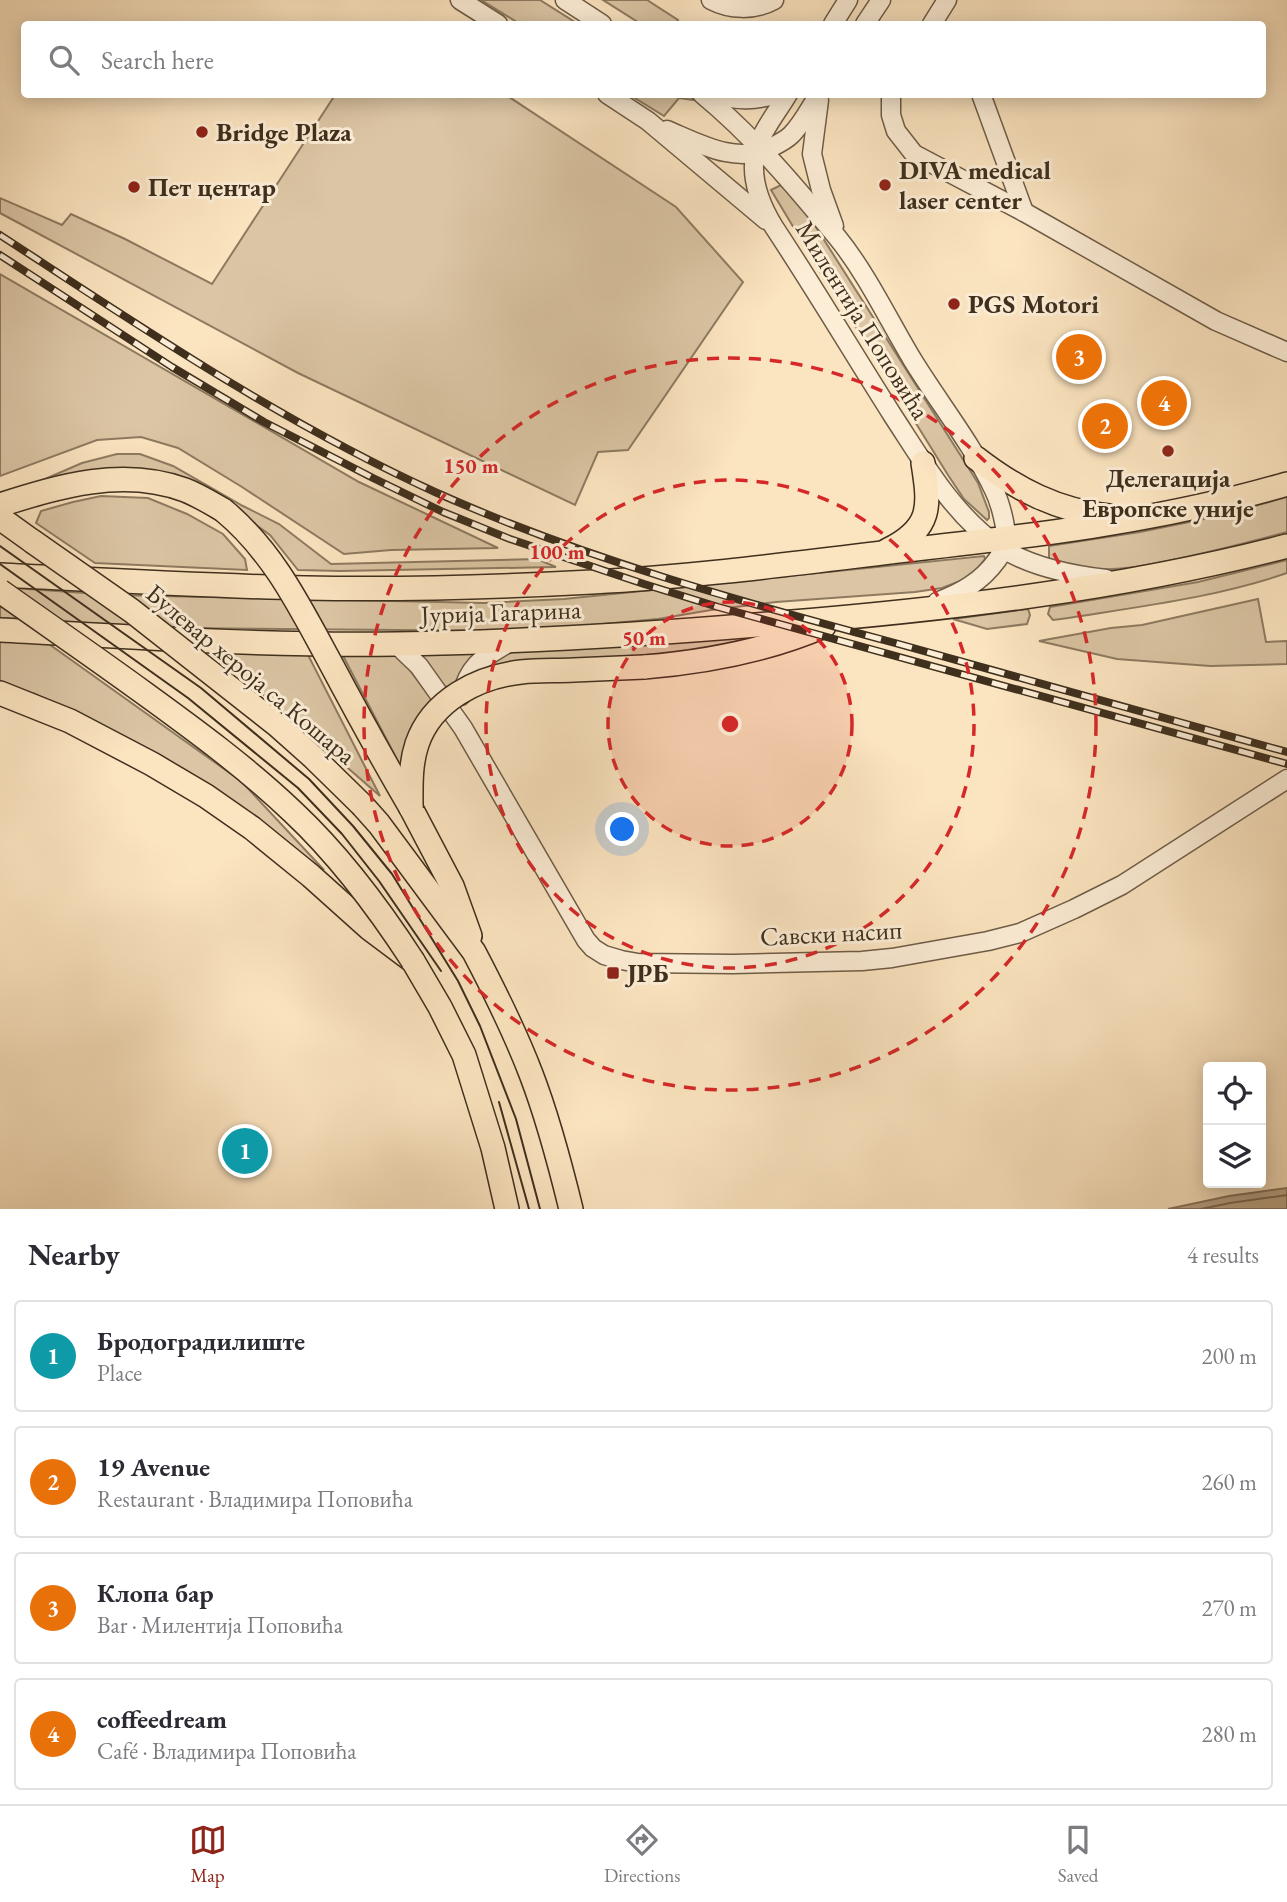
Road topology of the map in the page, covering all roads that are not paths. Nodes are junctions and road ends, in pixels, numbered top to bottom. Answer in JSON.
{"nodes":[{"id":1,"x":460,"y":0,"type":"edge"},
{"id":2,"x":565,"y":0,"type":"edge"},
{"id":3,"x":711,"y":0,"type":"edge"},
{"id":4,"x":774,"y":0,"type":"edge"},
{"id":5,"x":848,"y":0,"type":"edge"},
{"id":6,"x":881,"y":0,"type":"edge"},
{"id":7,"x":947,"y":0,"type":"edge"},
{"id":8,"x":493,"y":21,"type":"edge"},
{"id":9,"x":597,"y":21,"type":"edge"},
{"id":10,"x":835,"y":21,"type":"edge"},
{"id":11,"x":867,"y":21,"type":"edge"},
{"id":12,"x":934,"y":21,"type":"edge"},
{"id":13,"x":613,"y":98,"type":"edge"},
{"id":14,"x":706,"y":98,"type":"edge"},
{"id":15,"x":730,"y":98,"type":"edge"},
{"id":16,"x":759,"y":98,"type":"edge"},
{"id":17,"x":786,"y":98,"type":"edge"},
{"id":18,"x":817,"y":98,"type":"edge"},
{"id":19,"x":819,"y":98,"type":"edge"},
{"id":20,"x":891,"y":98,"type":"edge"},
{"id":21,"x":982,"y":98,"type":"edge"},
{"id":22,"x":648,"y":121,"type":"junction"},
{"id":23,"x":759,"y":150,"type":"junction"},
{"id":24,"x":1024,"y":212,"type":"junction"},
{"id":25,"x":774,"y":227,"type":"junction"},
{"id":26,"x":839,"y":239,"type":"junction"},
{"id":27,"x":1287,"y":352,"type":"edge"},
{"id":28,"x":976,"y":458,"type":"junction"},
{"id":29,"x":923,"y":463,"type":"junction"},
{"id":30,"x":1287,"y":484,"type":"edge"},
{"id":31,"x":0,"y":505,"type":"edge"},
{"id":32,"x":0,"y":518,"type":"edge"},
{"id":33,"x":1137,"y":520,"type":"junction"},
{"id":34,"x":1001,"y":543,"type":"junction"},
{"id":35,"x":1287,"y":545,"type":"edge"},
{"id":36,"x":881,"y":553,"type":"junction"},
{"id":37,"x":0,"y":575,"type":"edge"},
{"id":38,"x":1126,"y":581,"type":"junction"},
{"id":39,"x":0,"y":591,"type":"edge"},
{"id":40,"x":914,"y":611,"type":"junction"},
{"id":41,"x":836,"y":618,"type":"junction"},
{"id":42,"x":0,"y":630,"type":"edge"},
{"id":43,"x":512,"y":641,"type":"junction"},
{"id":44,"x":396,"y":644,"type":"junction"},
{"id":45,"x":0,"y":693,"type":"edge"},
{"id":46,"x":463,"y":727,"type":"junction"},
{"id":47,"x":1287,"y":779,"type":"edge"},
{"id":48,"x":411,"y":808,"type":"junction"},
{"id":49,"x":474,"y":952,"type":"junction"},
{"id":50,"x":413,"y":961,"type":"junction"},
{"id":51,"x":507,"y":1209,"type":"edge"},
{"id":52,"x":571,"y":1209,"type":"edge"}],
"edges":[{"from":1,"to":8,"type":"street"},
{"from":2,"to":9,"type":"street"},
{"from":3,"to":4,"type":"street"},
{"from":5,"to":10,"type":"street"},
{"from":6,"to":11,"type":"street"},
{"from":7,"to":12,"type":"street"},
{"from":13,"to":22,"type":"street"},
{"from":14,"to":23,"type":"street"},
{"from":15,"to":16,"type":"street"},
{"from":17,"to":23,"type":"street"},
{"from":18,"to":23,"type":"street"},
{"from":19,"to":26,"type":"street"},
{"from":20,"to":24,"type":"street"},
{"from":21,"to":24,"type":"street"},
{"from":22,"to":23,"type":"street"},
{"from":22,"to":25,"type":"street"},
{"from":23,"to":25,"type":"street","name":"Милентија Поповића"},
{"from":23,"to":26,"type":"street","name":"Милентија Поповића"},
{"from":24,"to":27,"type":"street"},
{"from":25,"to":29,"type":"street","name":"Милентија Поповића"},
{"from":26,"to":28,"type":"street","name":"Милентија Поповића"},
{"from":28,"to":33,"type":"main road"},
{"from":28,"to":34,"type":"street","name":"Милентија Поповића"},
{"from":29,"to":34,"type":"street","name":"Милентија Поповића"},
{"from":29,"to":36,"type":"main road"},
{"from":30,"to":33,"type":"main road","name":"Јурија Гагарина"},
{"from":31,"to":48,"type":"main road","bridge":true},
{"from":32,"to":49,"type":"main road","name":"Булевар хероја са Кошара","bridge":true},
{"from":33,"to":34,"type":"main road","name":"Јурија Гагарина"},
{"from":34,"to":36,"type":"main road","name":"Јурија Гагарина"},
{"from":34,"to":38,"type":"street","name":"Милентија Поповића"},
{"from":34,"to":40,"type":"street"},
{"from":35,"to":38,"type":"main road","name":"Јурија Гагарина"},
{"from":36,"to":37,"type":"main road","name":"Јурија Гагарина"},
{"from":38,"to":40,"type":"main road","name":"Јурија Гагарина"},
{"from":39,"to":50,"type":"main road","bridge":true},
{"from":40,"to":41,"type":"main road","name":"Јурија Гагарина"},
{"from":41,"to":43,"type":"main road","name":"Јурија Гагарина"},
{"from":41,"to":48,"type":"main road","bridge":true},
{"from":42,"to":44,"type":"main road","name":"Јурија Гагарина"},
{"from":43,"to":44,"type":"main road","name":"Јурија Гагарина"},
{"from":43,"to":46,"type":"street","name":"Савски насип"},
{"from":44,"to":46,"type":"street","name":"Савски насип"},
{"from":45,"to":50,"type":"main road"},
{"from":46,"to":47,"type":"street","name":"Савски насип"},
{"from":48,"to":49,"type":"main road"},
{"from":49,"to":52,"type":"main road","name":"Булевар хероја са Кошара"},
{"from":50,"to":51,"type":"main road"}]}
